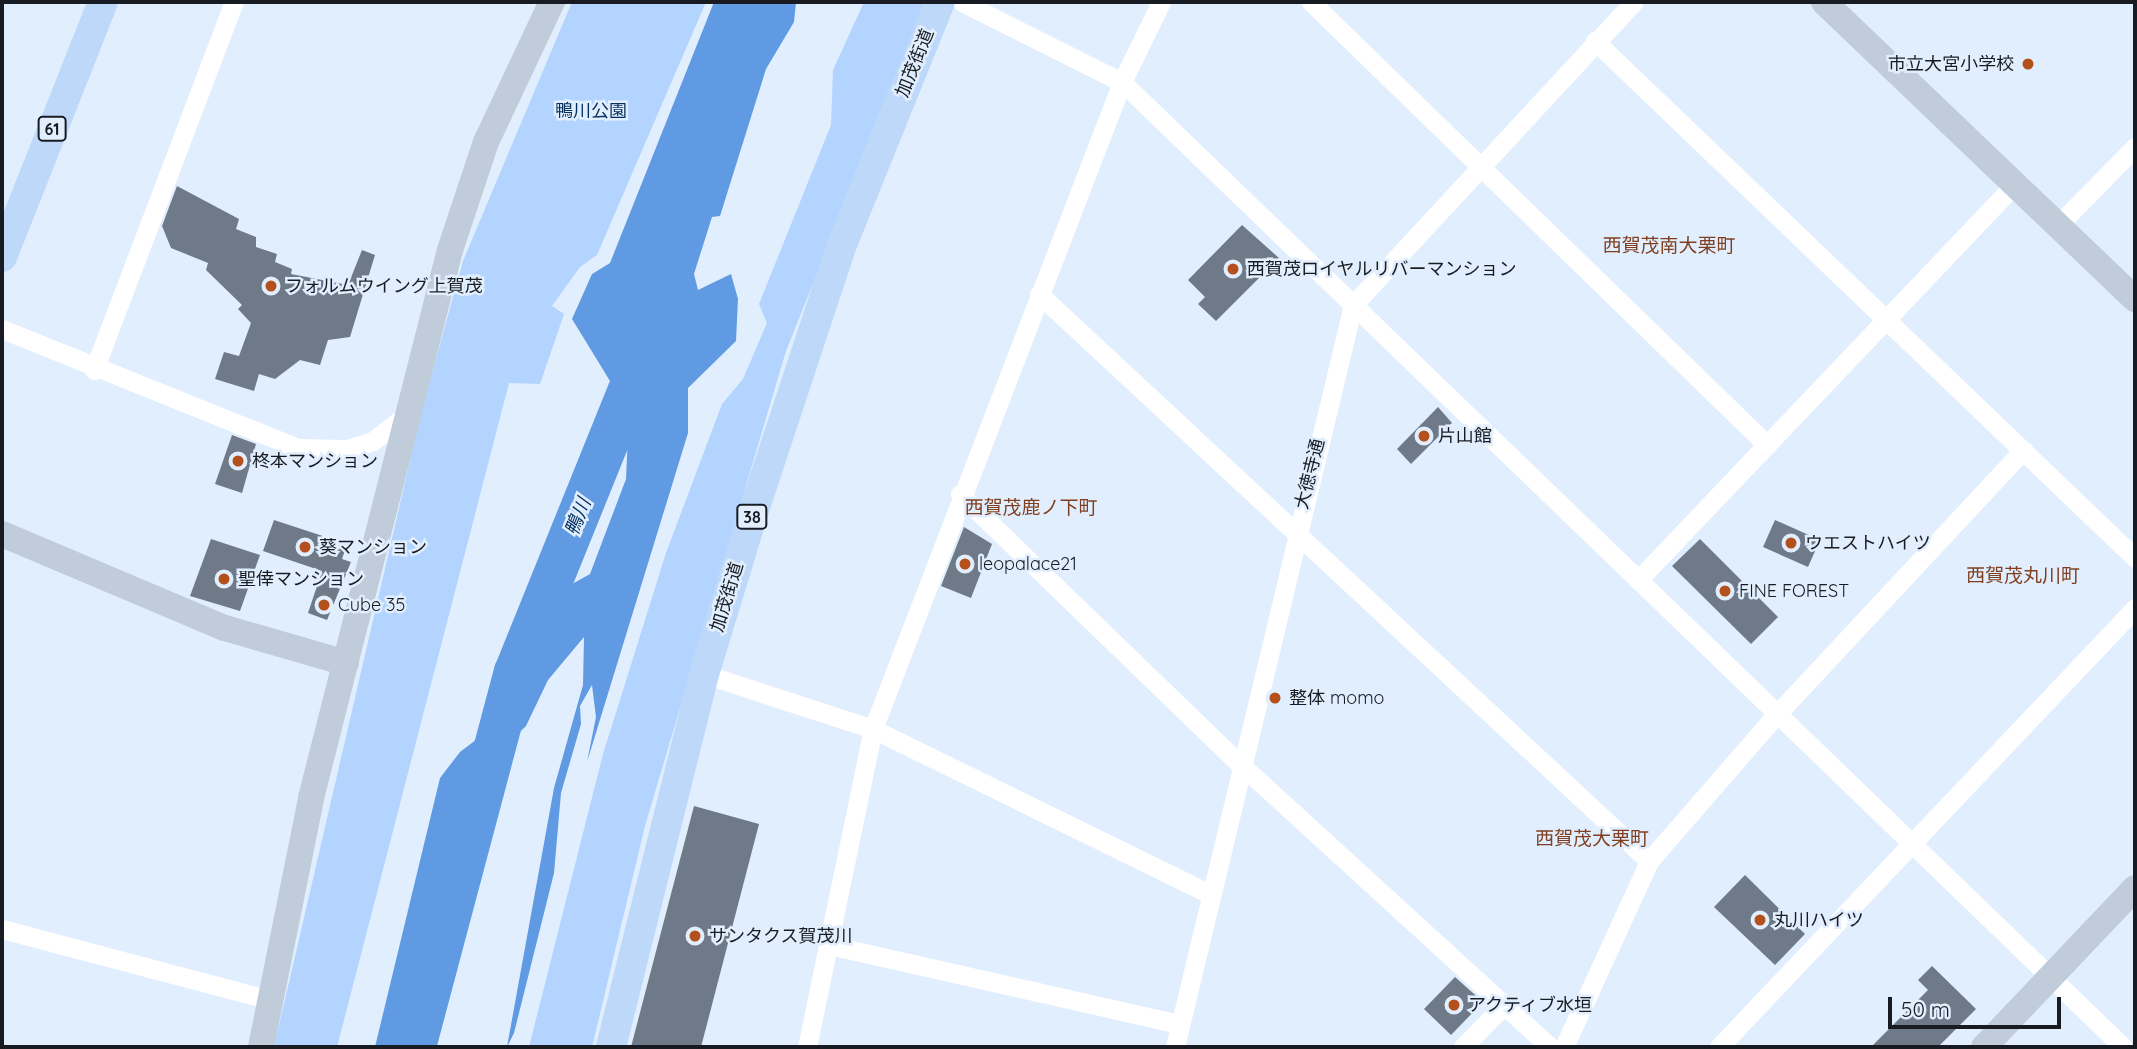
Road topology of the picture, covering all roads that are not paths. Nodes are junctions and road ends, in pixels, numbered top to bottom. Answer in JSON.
{"nodes":[{"id":1,"x":103,"y":2,"type":"edge"},
{"id":2,"x":234,"y":2,"type":"edge"},
{"id":3,"x":552,"y":2,"type":"edge"},
{"id":4,"x":940,"y":2,"type":"edge"},
{"id":5,"x":962,"y":2,"type":"edge"},
{"id":6,"x":1161,"y":2,"type":"edge"},
{"id":7,"x":1311,"y":2,"type":"edge"},
{"id":8,"x":1634,"y":2,"type":"edge"},
{"id":9,"x":1824,"y":2,"type":"edge"},
{"id":10,"x":1595,"y":41,"type":"junction"},
{"id":11,"x":1122,"y":82,"type":"junction"},
{"id":12,"x":2135,"y":147,"type":"edge"},
{"id":13,"x":1478,"y":165,"type":"junction"},
{"id":14,"x":2015,"y":184,"type":"junction"},
{"id":15,"x":2058,"y":225,"type":"junction"},
{"id":16,"x":3,"y":247,"type":"edge"},
{"id":17,"x":1039,"y":294,"type":"junction"},
{"id":18,"x":2135,"y":299,"type":"edge"},
{"id":19,"x":1353,"y":304,"type":"junction"},
{"id":20,"x":1886,"y":319,"type":"junction"},
{"id":21,"x":2,"y":330,"type":"edge"},
{"id":22,"x":94,"y":369,"type":"junction"},
{"id":23,"x":406,"y":415,"type":"junction"},
{"id":24,"x":1767,"y":445,"type":"junction"},
{"id":25,"x":2023,"y":450,"type":"junction"},
{"id":26,"x":960,"y":494,"type":"junction"},
{"id":27,"x":2,"y":534,"type":"edge"},
{"id":28,"x":1295,"y":536,"type":"junction"},
{"id":29,"x":2135,"y":558,"type":"edge"},
{"id":30,"x":1638,"y":580,"type":"junction"},
{"id":31,"x":2135,"y":608,"type":"edge"},
{"id":32,"x":346,"y":663,"type":"junction"},
{"id":33,"x":704,"y":674,"type":"junction"},
{"id":34,"x":1777,"y":714,"type":"junction"},
{"id":35,"x":873,"y":729,"type":"junction"},
{"id":36,"x":1240,"y":762,"type":"junction"},
{"id":37,"x":1912,"y":844,"type":"junction"},
{"id":38,"x":1649,"y":861,"type":"junction"},
{"id":39,"x":2135,"y":888,"type":"edge"},
{"id":40,"x":1208,"y":892,"type":"junction"},
{"id":41,"x":2,"y":929,"type":"edge"},
{"id":42,"x":829,"y":946,"type":"junction"},
{"id":43,"x":2050,"y":978,"type":"junction"},
{"id":44,"x":270,"y":1000,"type":"junction"},
{"id":45,"x":1504,"y":1005,"type":"junction"},
{"id":46,"x":1180,"y":1024,"type":"junction"},
{"id":47,"x":261,"y":1047,"type":"edge"},
{"id":48,"x":611,"y":1047,"type":"edge"},
{"id":49,"x":807,"y":1047,"type":"edge"},
{"id":50,"x":1175,"y":1047,"type":"edge"},
{"id":51,"x":1463,"y":1047,"type":"edge"},
{"id":52,"x":1550,"y":1047,"type":"edge"},
{"id":53,"x":1564,"y":1047,"type":"edge"},
{"id":54,"x":1719,"y":1047,"type":"edge"},
{"id":55,"x":1983,"y":1047,"type":"edge"},
{"id":56,"x":2123,"y":1047,"type":"edge"}],
"edges":[{"from":1,"to":16,"type":"main road","number":"61"},
{"from":2,"to":22,"type":"street"},
{"from":3,"to":23,"type":"street"},
{"from":4,"to":33,"type":"main road","name":"加茂街道","number":"38"},
{"from":5,"to":11,"type":"street"},
{"from":6,"to":11,"type":"street"},
{"from":7,"to":13,"type":"street"},
{"from":8,"to":10,"type":"street","name":"大徳寺通"},
{"from":9,"to":14,"type":"street"},
{"from":10,"to":13,"type":"street","name":"大徳寺通"},
{"from":10,"to":20,"type":"street"},
{"from":11,"to":17,"type":"street"},
{"from":11,"to":19,"type":"street"},
{"from":12,"to":15,"type":"street"},
{"from":13,"to":19,"type":"street","name":"大徳寺通"},
{"from":13,"to":24,"type":"street"},
{"from":14,"to":15,"type":"street"},
{"from":14,"to":20,"type":"street"},
{"from":15,"to":18,"type":"street"},
{"from":17,"to":26,"type":"street"},
{"from":17,"to":28,"type":"street"},
{"from":19,"to":28,"type":"street","name":"大徳寺通"},
{"from":19,"to":30,"type":"street"},
{"from":20,"to":24,"type":"street"},
{"from":20,"to":25,"type":"street"},
{"from":21,"to":22,"type":"street"},
{"from":22,"to":23,"type":"street"},
{"from":23,"to":32,"type":"street"},
{"from":24,"to":30,"type":"street"},
{"from":25,"to":29,"type":"street"},
{"from":25,"to":34,"type":"street"},
{"from":26,"to":35,"type":"street"},
{"from":26,"to":36,"type":"street"},
{"from":27,"to":32,"type":"street"},
{"from":28,"to":36,"type":"street","name":"大徳寺通"},
{"from":28,"to":38,"type":"street"},
{"from":30,"to":34,"type":"street"},
{"from":31,"to":37,"type":"street"},
{"from":32,"to":44,"type":"street"},
{"from":33,"to":35,"type":"street"},
{"from":33,"to":48,"type":"main road","name":"加茂街道","number":"38"},
{"from":34,"to":37,"type":"street"},
{"from":34,"to":38,"type":"street"},
{"from":35,"to":40,"type":"street"},
{"from":35,"to":42,"type":"street"},
{"from":36,"to":40,"type":"street","name":"大徳寺通"},
{"from":36,"to":45,"type":"street"},
{"from":37,"to":43,"type":"street"},
{"from":37,"to":54,"type":"street"},
{"from":38,"to":53,"type":"street"},
{"from":39,"to":43,"type":"street"},
{"from":40,"to":46,"type":"street","name":"大徳寺通"},
{"from":41,"to":44,"type":"street"},
{"from":42,"to":46,"type":"street"},
{"from":42,"to":49,"type":"street"},
{"from":43,"to":55,"type":"street"},
{"from":43,"to":56,"type":"street"},
{"from":44,"to":47,"type":"street"},
{"from":45,"to":51,"type":"street"},
{"from":45,"to":52,"type":"street"},
{"from":46,"to":50,"type":"street","name":"大徳寺通"}]}
